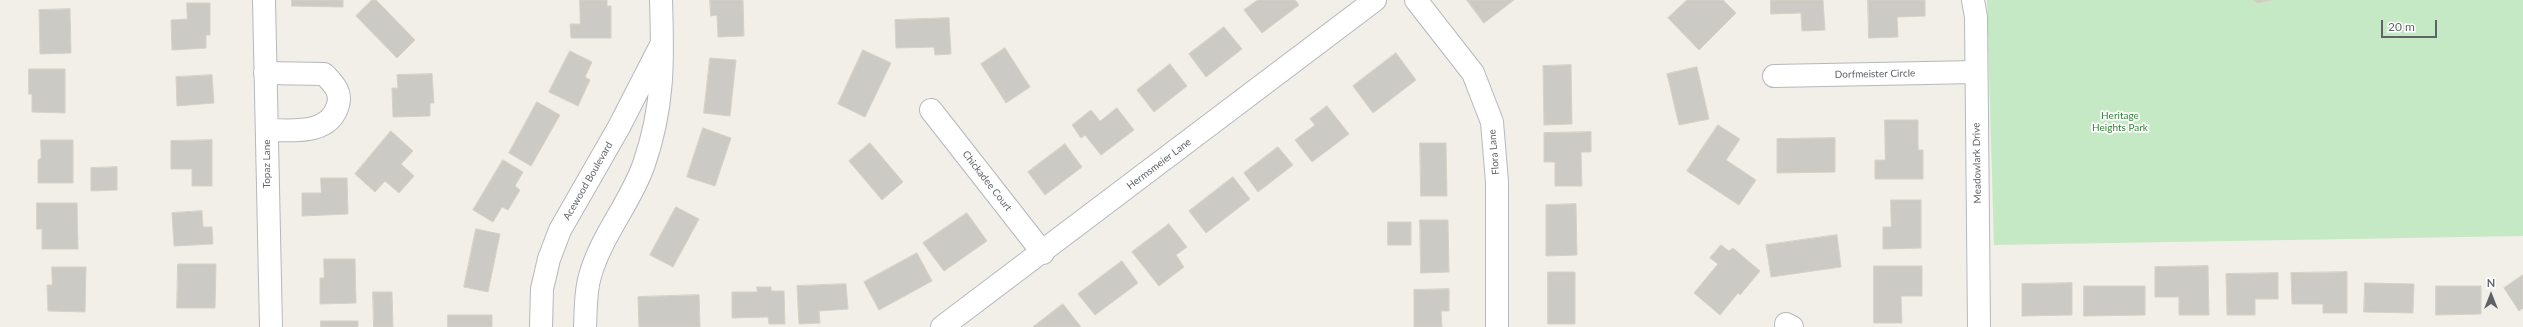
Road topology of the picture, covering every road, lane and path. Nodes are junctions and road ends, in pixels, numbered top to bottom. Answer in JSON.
{"nodes":[{"id":1,"x":264,"y":0,"type":"edge"},
{"id":2,"x":661,"y":0,"type":"edge"},
{"id":3,"x":1375,"y":0,"type":"edge"},
{"id":4,"x":1416,"y":0,"type":"edge"},
{"id":5,"x":1973,"y":0,"type":"edge"},
{"id":6,"x":661,"y":44,"type":"junction"},
{"id":7,"x":1976,"y":72,"type":"junction"},
{"id":8,"x":265,"y":73,"type":"junction"},
{"id":9,"x":1774,"y":76,"type":"dead end"},
{"id":10,"x":932,"y":110,"type":"dead end"},
{"id":11,"x":266,"y":130,"type":"junction"},
{"id":12,"x":1043,"y":253,"type":"junction"},
{"id":13,"x":271,"y":327,"type":"edge"},
{"id":14,"x":541,"y":327,"type":"edge"},
{"id":15,"x":586,"y":327,"type":"edge"},
{"id":16,"x":942,"y":327,"type":"edge"},
{"id":17,"x":1498,"y":327,"type":"edge"},
{"id":18,"x":1978,"y":327,"type":"edge"}],
"edges":[{"from":1,"to":8,"type":"street","name":"Topaz Lane"},
{"from":2,"to":6,"type":"street","name":"Acewood Boulevard"},
{"from":3,"to":12,"type":"street","name":"Hermsmeier Lane"},
{"from":4,"to":17,"type":"street","name":"Flora Lane"},
{"from":5,"to":7,"type":"street","name":"Meadowlark Drive"},
{"from":6,"to":14,"type":"street","name":"Acewood Boulevard"},
{"from":6,"to":15,"type":"street","name":"Acewood Boulevard"},
{"from":7,"to":9,"type":"street","name":"Dorfmeister Circle"},
{"from":7,"to":18,"type":"street","name":"Meadowlark Drive"},
{"from":8,"to":11,"type":"street","name":"Topaz Lane"},
{"from":8,"to":11,"type":"street"},
{"from":10,"to":12,"type":"street","name":"Chickadee Court"},
{"from":11,"to":13,"type":"street","name":"Topaz Lane"},
{"from":12,"to":16,"type":"street","name":"Hermsmeier Lane"}]}
